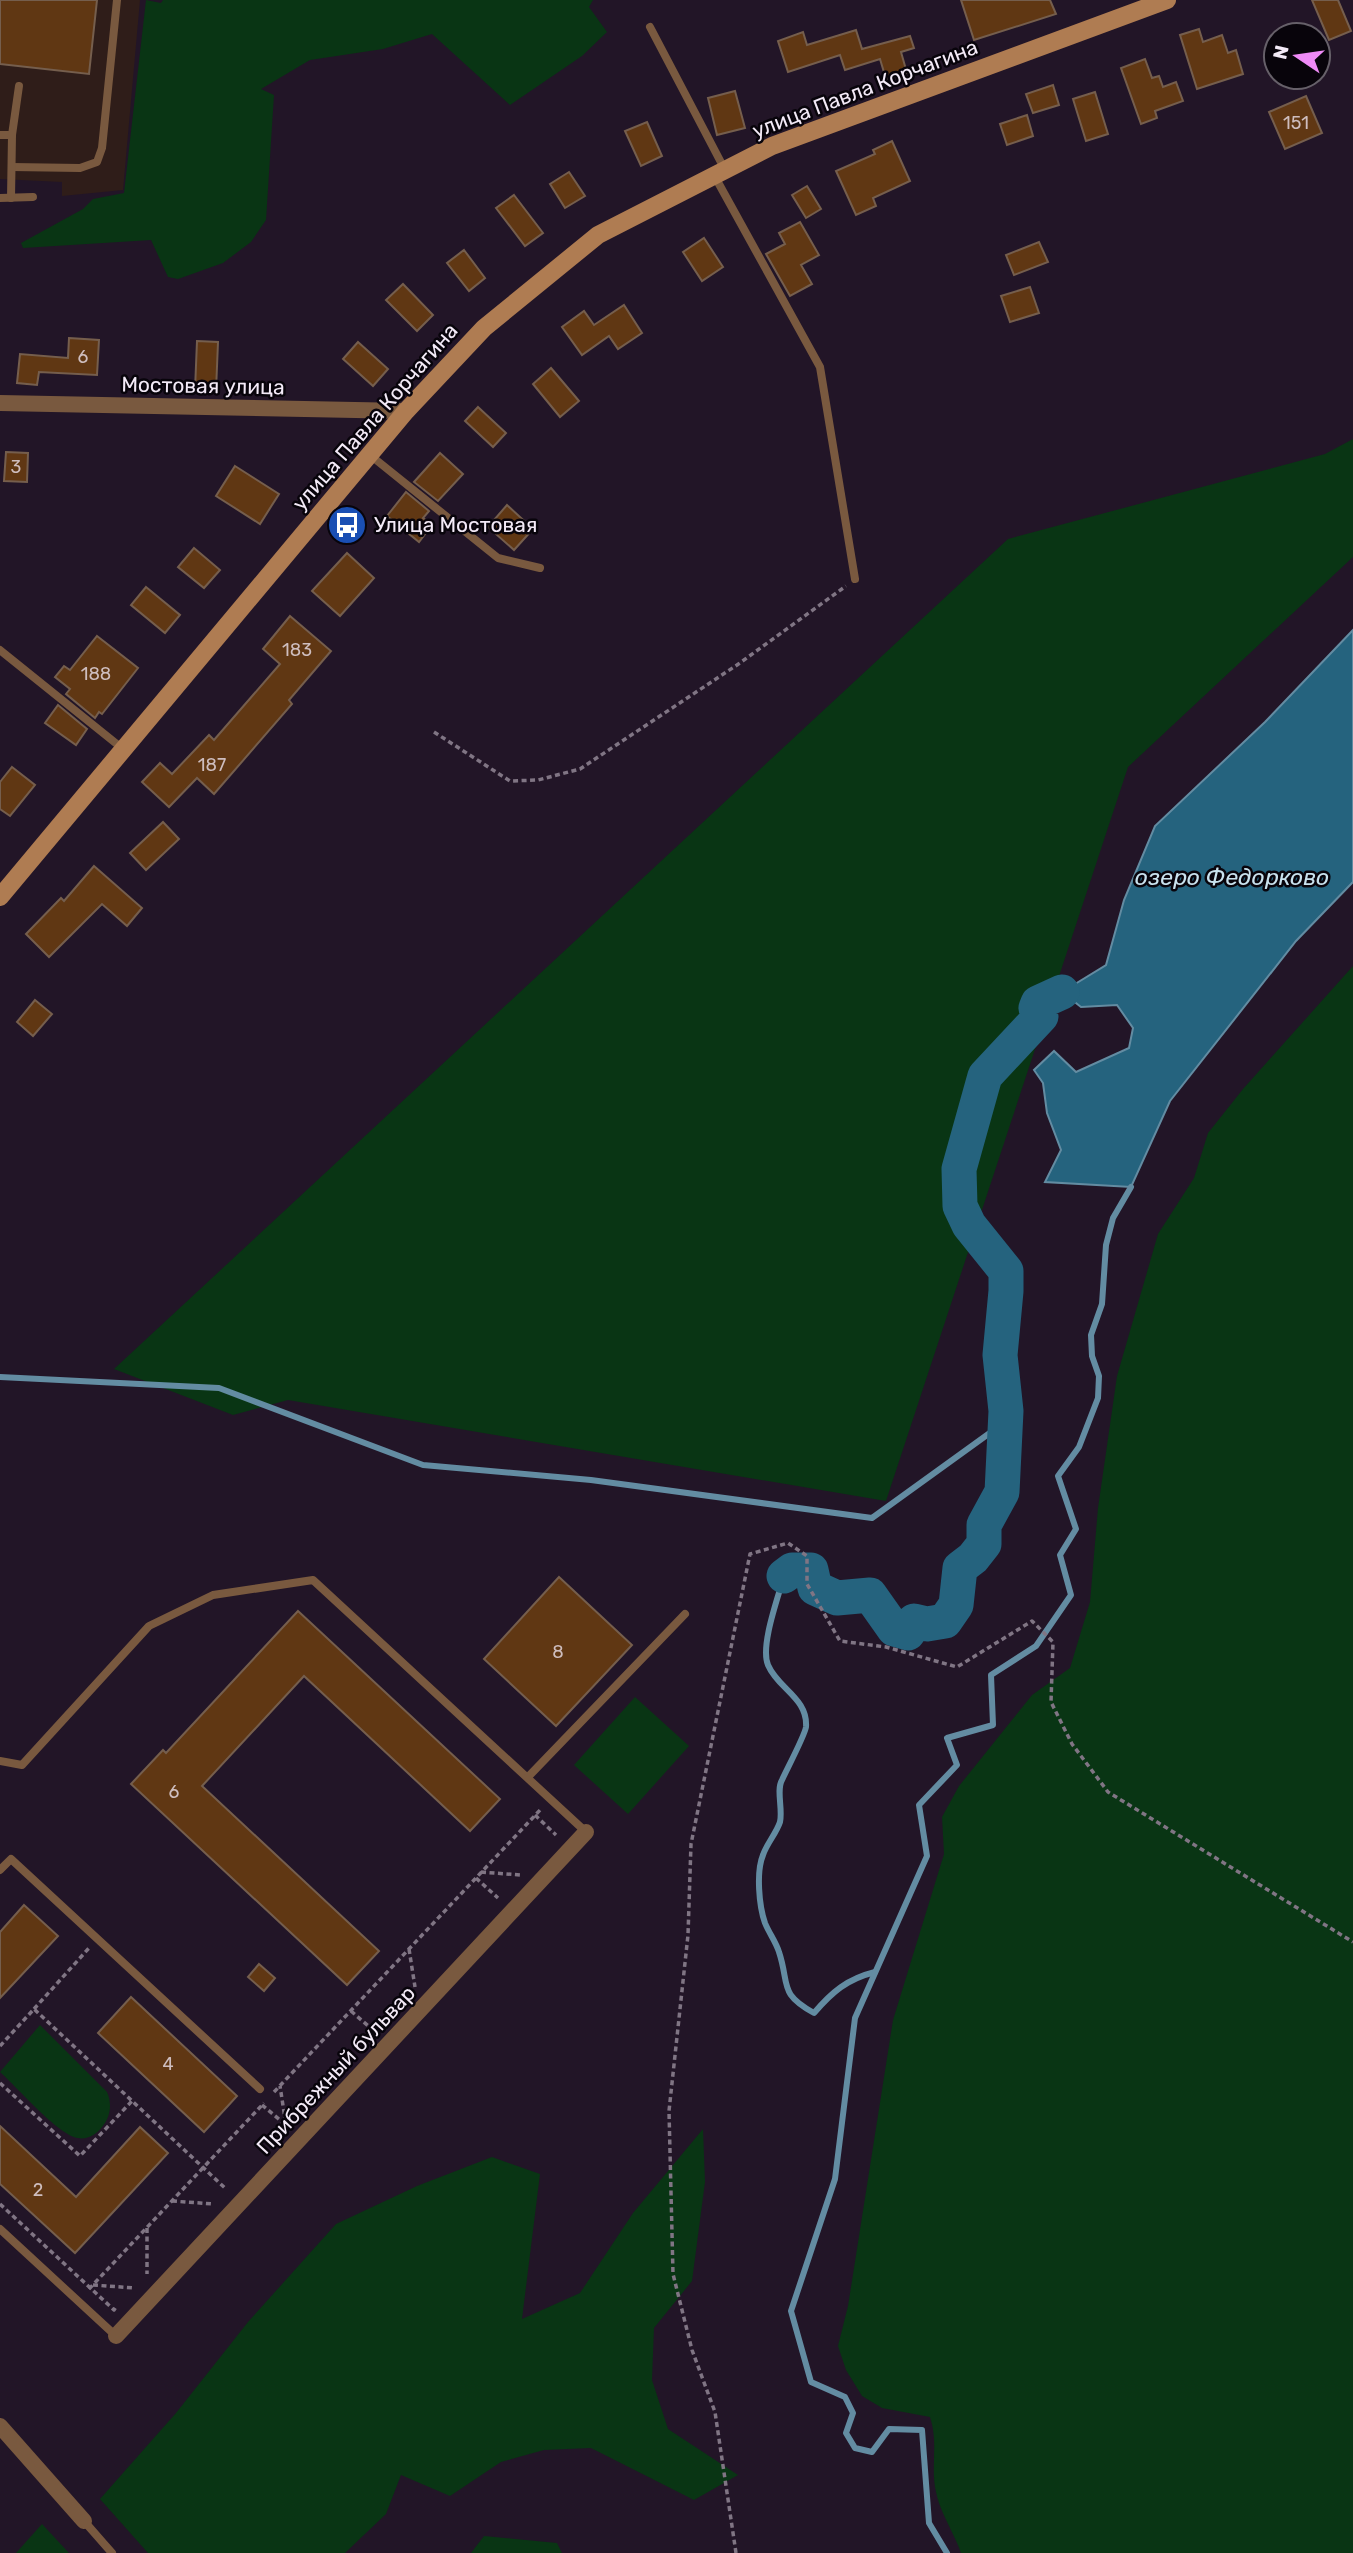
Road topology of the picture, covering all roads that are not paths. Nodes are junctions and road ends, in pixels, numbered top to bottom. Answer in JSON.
{"nodes":[{"id":1,"x":117,"y":0,"type":"edge"},
{"id":2,"x":1167,"y":0,"type":"edge"},
{"id":3,"x":650,"y":27,"type":"dead end"},
{"id":4,"x":19,"y":86,"type":"dead end"},
{"id":5,"x":0,"y":135,"type":"edge"},
{"id":6,"x":12,"y":135,"type":"junction"},
{"id":7,"x":12,"y":167,"type":"junction"},
{"id":8,"x":720,"y":173,"type":"junction"},
{"id":9,"x":33,"y":197,"type":"dead end"},
{"id":10,"x":0,"y":198,"type":"edge"},
{"id":11,"x":11,"y":198,"type":"junction"},
{"id":12,"x":0,"y":403,"type":"edge"},
{"id":13,"x":406,"y":411,"type":"junction"},
{"id":14,"x":370,"y":455,"type":"junction"},
{"id":15,"x":540,"y":569,"type":"dead end"},
{"id":16,"x":855,"y":579,"type":"road end"},
{"id":17,"x":0,"y":650,"type":"edge"},
{"id":18,"x":123,"y":749,"type":"junction"},
{"id":19,"x":0,"y":897,"type":"edge"},
{"id":20,"x":685,"y":1614,"type":"dead end"},
{"id":21,"x":0,"y":1761,"type":"edge"},
{"id":22,"x":528,"y":1777,"type":"junction"},
{"id":23,"x":586,"y":1832,"type":"joint"},
{"id":24,"x":0,"y":1870,"type":"edge"},
{"id":25,"x":260,"y":2089,"type":"dead end"},
{"id":26,"x":0,"y":2229,"type":"edge"},
{"id":27,"x":116,"y":2336,"type":"joint"},
{"id":28,"x":0,"y":2426,"type":"edge"},
{"id":29,"x":84,"y":2521,"type":"joint"},
{"id":30,"x":112,"y":2553,"type":"edge"}],
"edges":[{"from":1,"to":7,"type":"lane"},
{"from":2,"to":8,"type":"main road","name":"улица Павла Корчагина"},
{"from":3,"to":8,"type":"lane"},
{"from":4,"to":6,"type":"lane"},
{"from":5,"to":6,"type":"lane"},
{"from":6,"to":7,"type":"lane"},
{"from":7,"to":11,"type":"lane"},
{"from":8,"to":13,"type":"main road","name":"улица Павла Корчагина"},
{"from":8,"to":16,"type":"lane"},
{"from":9,"to":11,"type":"lane"},
{"from":10,"to":11,"type":"lane"},
{"from":12,"to":13,"type":"street","name":"Мостовая улица"},
{"from":13,"to":14,"type":"main road","name":"улица Павла Корчагина"},
{"from":14,"to":15,"type":"lane"},
{"from":14,"to":18,"type":"main road","name":"улица Павла Корчагина"},
{"from":17,"to":18,"type":"lane"},
{"from":18,"to":19,"type":"main road","name":"улица Павла Корчагина"},
{"from":20,"to":22,"type":"lane"},
{"from":21,"to":22,"type":"lane"},
{"from":22,"to":23,"type":"lane"},
{"from":23,"to":27,"type":"street","name":"Прибрежный бульвар"},
{"from":24,"to":25,"type":"lane"},
{"from":26,"to":27,"type":"lane"},
{"from":28,"to":29,"type":"street"},
{"from":29,"to":30,"type":"lane"}]}
